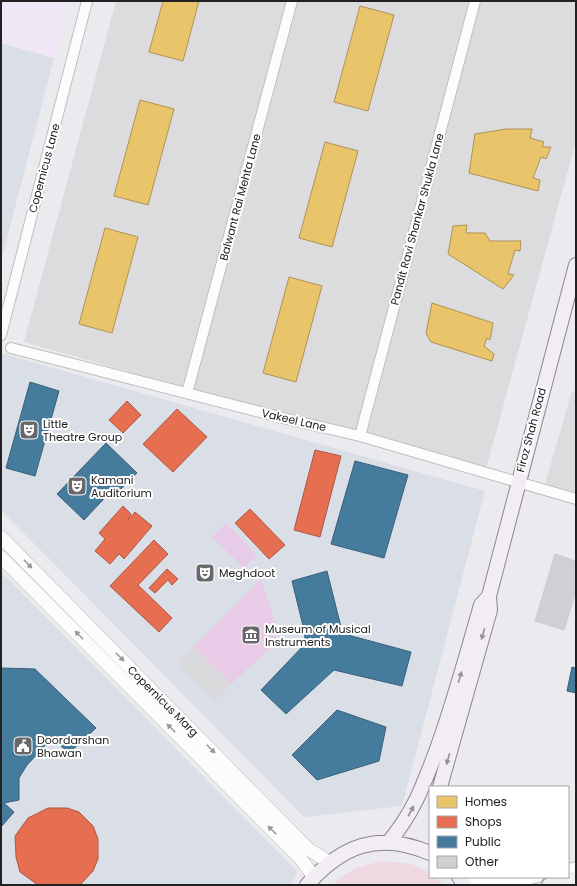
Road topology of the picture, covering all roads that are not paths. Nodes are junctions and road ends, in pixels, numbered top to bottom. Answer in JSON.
{"nodes":[{"id":1,"x":88,"y":1,"type":"edge"},
{"id":2,"x":292,"y":1,"type":"edge"},
{"id":3,"x":475,"y":1,"type":"edge"},
{"id":4,"x":576,"y":265,"type":"edge"},
{"id":5,"x":1,"y":335,"type":"edge"},
{"id":6,"x":10,"y":348,"type":"dead end"},
{"id":7,"x":187,"y":393,"type":"junction"},
{"id":8,"x":360,"y":436,"type":"junction"},
{"id":9,"x":517,"y":482,"type":"junction"},
{"id":10,"x":576,"y":499,"type":"edge"},
{"id":11,"x":1,"y":536,"type":"edge"},
{"id":12,"x":1,"y":557,"type":"edge"},
{"id":13,"x":489,"y":596,"type":"junction"},
{"id":14,"x":440,"y":786,"type":"edge"},
{"id":15,"x":388,"y":843,"type":"junction"},
{"id":16,"x":429,"y":853,"type":"edge"},
{"id":17,"x":328,"y":862,"type":"junction"},
{"id":18,"x":534,"y":878,"type":"edge"},
{"id":19,"x":576,"y":878,"type":"edge"},
{"id":20,"x":310,"y":881,"type":"edge"},
{"id":21,"x":462,"y":882,"type":"edge"},
{"id":22,"x":549,"y":885,"type":"edge"}],
"edges":[{"from":1,"to":5,"type":"street","name":"Copernicus Lane"},
{"from":2,"to":7,"type":"street","name":"Balwant Rai Mehta Lane"},
{"from":3,"to":8,"type":"street","name":"Pandit Ravi Shankar Shukla Lane"},
{"from":4,"to":9,"type":"main road","name":"Firoz Shah Road"},
{"from":6,"to":7,"type":"street","name":"Vakeel Lane"},
{"from":7,"to":8,"type":"street","name":"Vakeel Lane"},
{"from":8,"to":9,"type":"street","name":"Vakeel Lane"},
{"from":9,"to":10,"type":"street","name":"Vakeel Lane"},
{"from":9,"to":13,"type":"main road","name":"Firoz Shah Road"},
{"from":11,"to":17,"type":"street","name":"Copernicus Marg","one_way":true},
{"from":20,"to":12,"type":"street","name":"Copernicus Marg","one_way":true},
{"from":13,"to":14,"type":"main road","name":"Firoz Shah Road","one_way":true},
{"from":15,"to":13,"type":"main road","name":"Firoz Shah Road","one_way":true},
{"from":15,"to":16,"type":"main road"},
{"from":15,"to":17,"type":"main road"},
{"from":17,"to":20,"type":"main road"},
{"from":18,"to":21,"type":"street"},
{"from":19,"to":22,"type":"main road"}]}
